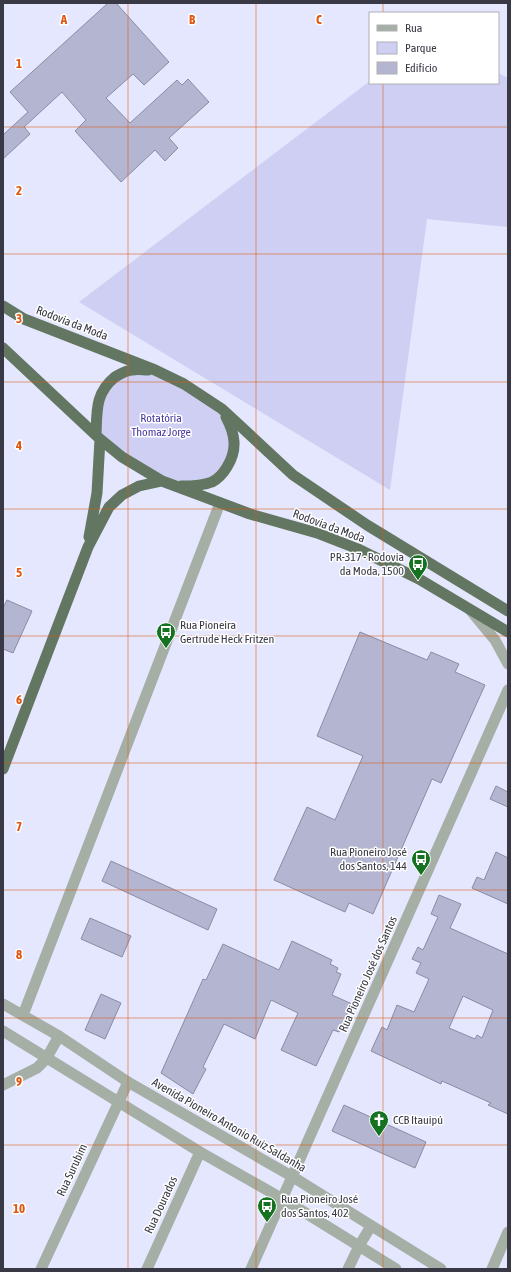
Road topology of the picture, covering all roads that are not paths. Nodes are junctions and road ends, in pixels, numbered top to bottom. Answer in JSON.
{"nodes":[{"id":1,"x":3,"y":306,"type":"edge"},
{"id":2,"x":3,"y":348,"type":"edge"},
{"id":3,"x":155,"y":370,"type":"junction"},
{"id":4,"x":222,"y":409,"type":"junction"},
{"id":5,"x":98,"y":437,"type":"junction"},
{"id":6,"x":162,"y":481,"type":"junction"},
{"id":7,"x":174,"y":486,"type":"junction"},
{"id":8,"x":220,"y":503,"type":"junction"},
{"id":9,"x":88,"y":547,"type":"junction"},
{"id":10,"x":470,"y":608,"type":"junction"},
{"id":11,"x":506,"y":609,"type":"edge"},
{"id":12,"x":508,"y":632,"type":"edge"},
{"id":13,"x":508,"y":664,"type":"edge"},
{"id":14,"x":508,"y":690,"type":"edge"},
{"id":15,"x":3,"y":768,"type":"edge"},
{"id":16,"x":3,"y":1004,"type":"edge"},
{"id":17,"x":23,"y":1015,"type":"junction"},
{"id":18,"x":3,"y":1032,"type":"edge"},
{"id":19,"x":59,"y":1036,"type":"junction"},
{"id":20,"x":46,"y":1059,"type":"junction"},
{"id":21,"x":128,"y":1082,"type":"junction"},
{"id":22,"x":3,"y":1085,"type":"edge"},
{"id":23,"x":118,"y":1102,"type":"junction"},
{"id":24,"x":200,"y":1152,"type":"junction"},
{"id":25,"x":292,"y":1177,"type":"junction"},
{"id":26,"x":283,"y":1199,"type":"junction"},
{"id":27,"x":371,"y":1226,"type":"junction"},
{"id":28,"x":508,"y":1232,"type":"edge"},
{"id":29,"x":359,"y":1246,"type":"junction"},
{"id":30,"x":41,"y":1269,"type":"edge"},
{"id":31,"x":146,"y":1269,"type":"edge"},
{"id":32,"x":251,"y":1269,"type":"edge"},
{"id":33,"x":348,"y":1269,"type":"edge"},
{"id":34,"x":396,"y":1269,"type":"edge"},
{"id":35,"x":441,"y":1269,"type":"edge"},
{"id":36,"x":492,"y":1269,"type":"edge"}],
"edges":[{"from":1,"to":3,"type":"highway","name":"Rodovia da Moda"},
{"from":2,"to":5,"type":"highway"},
{"from":3,"to":4,"type":"highway"},
{"from":3,"to":5,"type":"highway"},
{"from":4,"to":7,"type":"highway"},
{"from":4,"to":11,"type":"highway","name":"Rodovia da Moda"},
{"from":5,"to":6,"type":"highway"},
{"from":5,"to":9,"type":"highway"},
{"from":6,"to":7,"type":"highway"},
{"from":6,"to":9,"type":"highway"},
{"from":7,"to":8,"type":"highway","name":"Rodovia da Moda"},
{"from":8,"to":10,"type":"highway","name":"Rodovia da Moda"},
{"from":8,"to":17,"type":"street"},
{"from":9,"to":15,"type":"highway"},
{"from":10,"to":12,"type":"highway","name":"Rodovia da Moda"},
{"from":10,"to":13,"type":"street"},
{"from":14,"to":25,"type":"street","name":"Rua Pioneiro José dos Santos"},
{"from":16,"to":17,"type":"street","name":"Avenida Pioneiro Antonio Ruiz Saldanha"},
{"from":17,"to":19,"type":"street","name":"Avenida Pioneiro Antonio Ruiz Saldanha"},
{"from":18,"to":20,"type":"street"},
{"from":19,"to":20,"type":"street"},
{"from":19,"to":21,"type":"street","name":"Avenida Pioneiro Antonio Ruiz Saldanha"},
{"from":20,"to":22,"type":"street"},
{"from":20,"to":23,"type":"street"},
{"from":21,"to":23,"type":"street","name":"Rua Surubim"},
{"from":21,"to":25,"type":"street","name":"Avenida Pioneiro Antonio Ruiz Saldanha"},
{"from":23,"to":24,"type":"street"},
{"from":23,"to":30,"type":"street","name":"Rua Surubim"},
{"from":24,"to":26,"type":"street"},
{"from":24,"to":31,"type":"street","name":"Rua Dourados"},
{"from":25,"to":26,"type":"street","name":"Rua Pioneiro José dos Santos"},
{"from":25,"to":27,"type":"street","name":"Avenida Pioneiro Antonio Ruiz Saldanha"},
{"from":26,"to":29,"type":"street"},
{"from":26,"to":32,"type":"street","name":"Rua Pioneiro José dos Santos"},
{"from":27,"to":29,"type":"street"},
{"from":27,"to":35,"type":"street","name":"Avenida Pioneiro Antonio Ruiz Saldanha"},
{"from":28,"to":36,"type":"street"},
{"from":29,"to":33,"type":"street"},
{"from":29,"to":34,"type":"street"}]}
